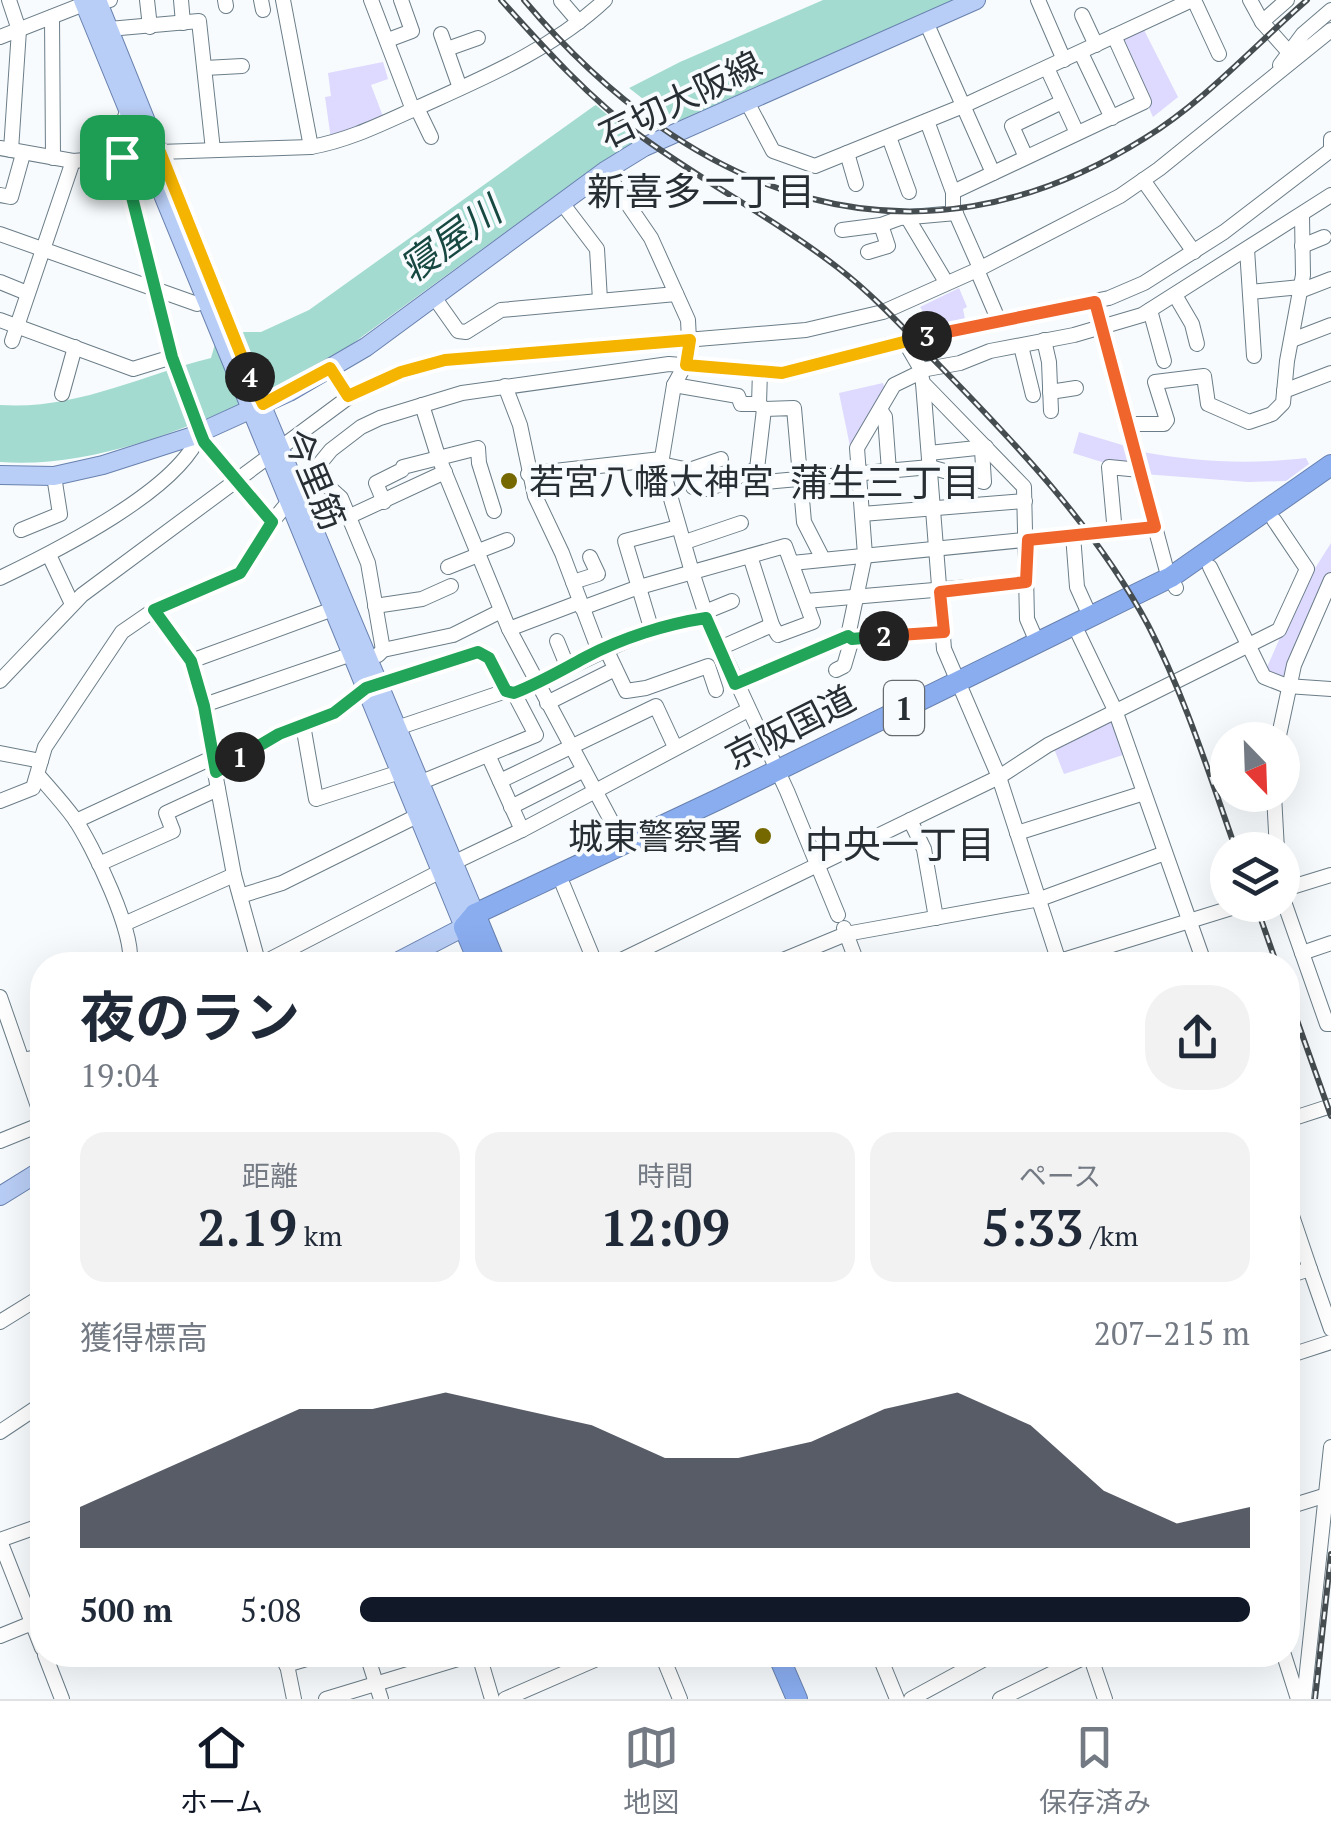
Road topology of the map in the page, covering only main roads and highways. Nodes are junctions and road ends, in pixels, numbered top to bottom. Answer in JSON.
{"nodes":[{"id":1,"x":976,"y":0,"type":"edge"},
{"id":2,"x":94,"y":2,"type":"edge"},
{"id":3,"x":152,"y":150,"type":"junction"},
{"id":4,"x":255,"y":402,"type":"junction"},
{"id":5,"x":1331,"y":465,"type":"edge"},
{"id":6,"x":0,"y":475,"type":"edge"},
{"id":7,"x":1331,"y":480,"type":"edge"},
{"id":8,"x":1173,"y":582,"type":"junction"},
{"id":9,"x":1085,"y":625,"type":"junction"},
{"id":10,"x":372,"y":685,"type":"junction"},
{"id":11,"x":962,"y":686,"type":"junction"},
{"id":12,"x":779,"y":773,"type":"junction"},
{"id":13,"x":447,"y":867,"type":"junction"},
{"id":14,"x":473,"y":922,"type":"junction"},
{"id":15,"x":419,"y":952,"type":"edge"},
{"id":16,"x":478,"y":952,"type":"edge"},
{"id":17,"x":489,"y":952,"type":"edge"},
{"id":18,"x":30,"y":1177,"type":"edge"},
{"id":19,"x":0,"y":1196,"type":"edge"},
{"id":20,"x":769,"y":1667,"type":"edge"},
{"id":21,"x":783,"y":1667,"type":"edge"},
{"id":22,"x":782,"y":1699,"type":"edge"},
{"id":23,"x":797,"y":1699,"type":"edge"}],
"edges":[{"from":1,"to":4,"type":"main road","name":"石切大阪線"},
{"from":2,"to":3,"type":"main road","name":"今里筋"},
{"from":2,"to":3,"type":"main road","name":"今里筋"},
{"from":3,"to":4,"type":"main road","name":"今里筋"},
{"from":4,"to":6,"type":"main road","name":"石切大阪線"},
{"from":4,"to":10,"type":"main road","name":"今里筋"},
{"from":5,"to":8,"type":"highway","name":"京阪国道","number":"1"},
{"from":7,"to":8,"type":"highway","name":"京阪国道","number":"1"},
{"from":8,"to":9,"type":"highway","name":"京阪国道","number":"1"},
{"from":9,"to":11,"type":"highway","name":"京阪国道","number":"1"},
{"from":9,"to":11,"type":"highway","name":"京阪国道","number":"1"},
{"from":10,"to":13,"type":"main road","name":"今里筋"},
{"from":10,"to":13,"type":"main road","name":"今里筋"},
{"from":11,"to":12,"type":"highway","name":"京阪国道","number":"1"},
{"from":12,"to":14,"type":"highway","name":"京阪国道","number":"1"},
{"from":12,"to":14,"type":"highway","name":"京阪国道","number":"1"},
{"from":13,"to":14,"type":"main road","name":"今里筋"},
{"from":14,"to":15,"type":"main road"},
{"from":14,"to":16,"type":"highway"},
{"from":14,"to":17,"type":"highway"},
{"from":18,"to":19,"type":"main road"},
{"from":20,"to":22,"type":"highway"},
{"from":21,"to":23,"type":"highway"}]}
